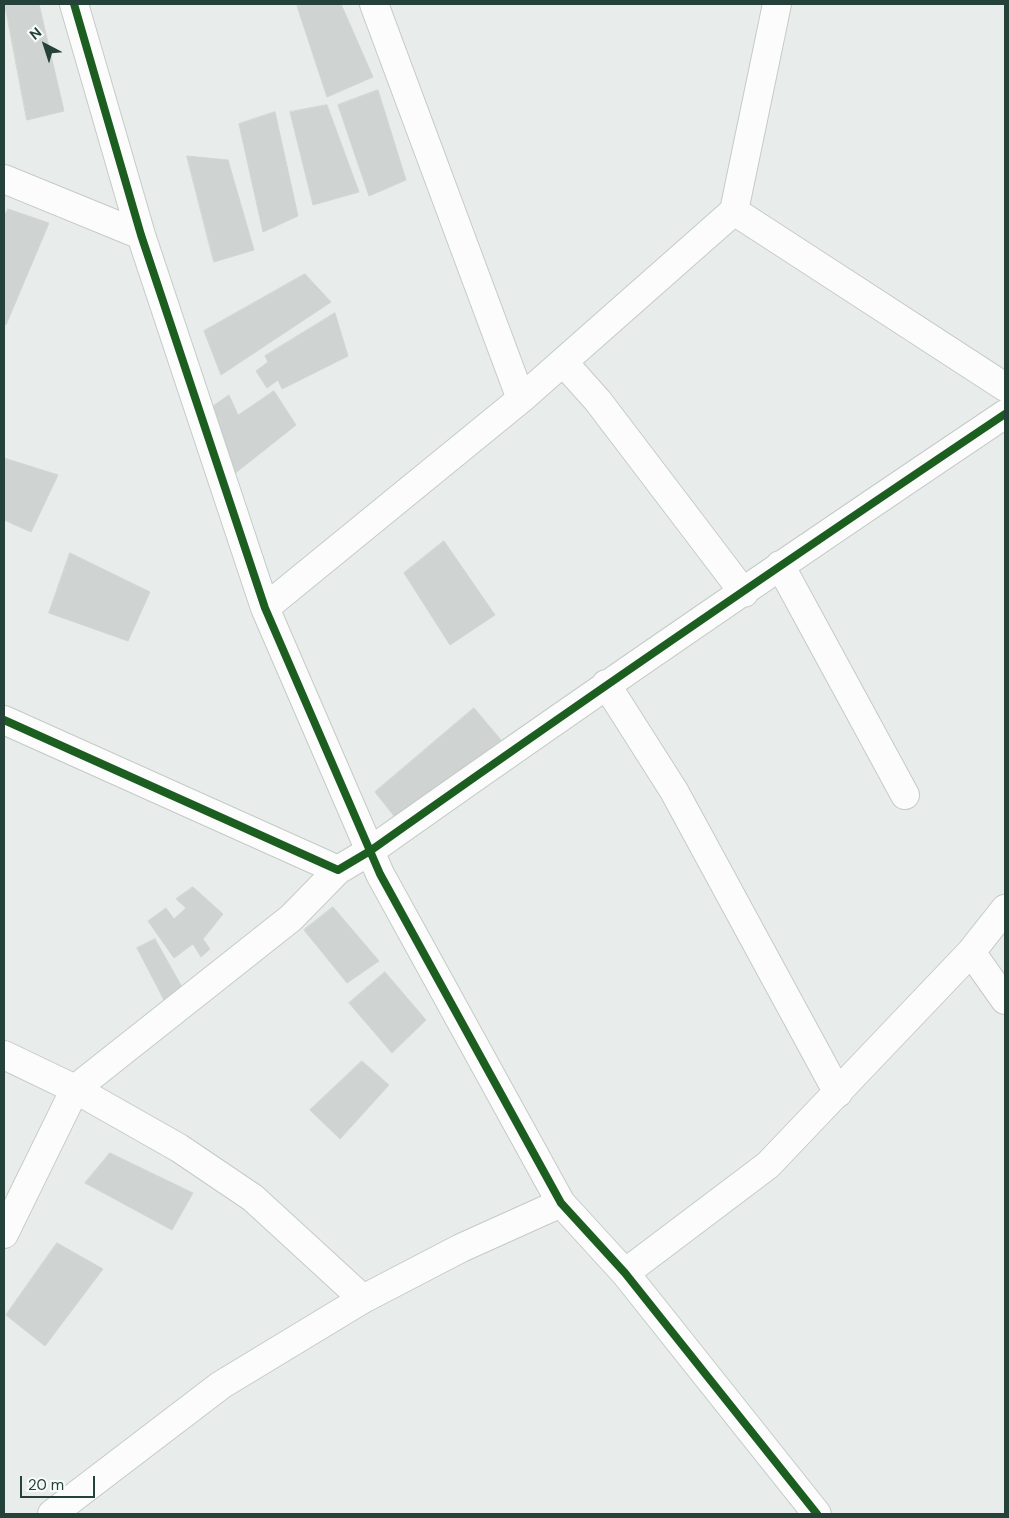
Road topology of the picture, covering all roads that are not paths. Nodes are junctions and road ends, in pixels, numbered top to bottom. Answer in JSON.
{"nodes":[{"id":1,"x":74,"y":4,"type":"edge"},
{"id":2,"x":374,"y":4,"type":"edge"},
{"id":3,"x":777,"y":4,"type":"edge"},
{"id":4,"x":4,"y":179,"type":"edge"},
{"id":5,"x":734,"y":211,"type":"junction"},
{"id":6,"x":141,"y":235,"type":"junction"},
{"id":7,"x":564,"y":363,"type":"junction"},
{"id":8,"x":1005,"y":387,"type":"edge"},
{"id":9,"x":520,"y":399,"type":"junction"},
{"id":10,"x":1005,"y":414,"type":"edge"},
{"id":11,"x":780,"y":566,"type":"junction"},
{"id":12,"x":744,"y":593,"type":"junction"},
{"id":13,"x":265,"y":608,"type":"junction"},
{"id":14,"x":606,"y":684,"type":"junction"},
{"id":15,"x":4,"y":720,"type":"edge"},
{"id":16,"x":906,"y":796,"type":"dead end"},
{"id":17,"x":370,"y":851,"type":"junction"},
{"id":18,"x":338,"y":870,"type":"junction"},
{"id":19,"x":1005,"y":908,"type":"edge"},
{"id":20,"x":971,"y":952,"type":"junction"},
{"id":21,"x":1005,"y":1000,"type":"edge"},
{"id":22,"x":4,"y":1055,"type":"edge"},
{"id":23,"x":74,"y":1089,"type":"junction"},
{"id":24,"x":838,"y":1093,"type":"junction"},
{"id":25,"x":561,"y":1203,"type":"junction"},
{"id":26,"x":4,"y":1234,"type":"edge"},
{"id":27,"x":624,"y":1273,"type":"junction"},
{"id":28,"x":362,"y":1299,"type":"junction"},
{"id":29,"x":52,"y":1514,"type":"edge"},
{"id":30,"x":817,"y":1514,"type":"edge"}],
"edges":[{"from":1,"to":6,"type":"street"},
{"from":2,"to":9,"type":"street"},
{"from":3,"to":5,"type":"street"},
{"from":4,"to":6,"type":"street"},
{"from":5,"to":7,"type":"street"},
{"from":5,"to":8,"type":"street"},
{"from":6,"to":13,"type":"street"},
{"from":7,"to":9,"type":"street"},
{"from":7,"to":12,"type":"street"},
{"from":9,"to":13,"type":"street"},
{"from":10,"to":11,"type":"street"},
{"from":11,"to":12,"type":"street"},
{"from":11,"to":16,"type":"street"},
{"from":12,"to":14,"type":"street"},
{"from":13,"to":17,"type":"street"},
{"from":14,"to":17,"type":"street"},
{"from":14,"to":24,"type":"street"},
{"from":15,"to":18,"type":"street"},
{"from":17,"to":18,"type":"street"},
{"from":17,"to":25,"type":"street"},
{"from":18,"to":23,"type":"street"},
{"from":19,"to":20,"type":"street"},
{"from":20,"to":21,"type":"street"},
{"from":20,"to":24,"type":"street"},
{"from":22,"to":23,"type":"street"},
{"from":23,"to":26,"type":"street"},
{"from":23,"to":28,"type":"street"},
{"from":24,"to":27,"type":"street"},
{"from":25,"to":27,"type":"street"},
{"from":25,"to":28,"type":"street"},
{"from":27,"to":30,"type":"street"},
{"from":28,"to":29,"type":"street"}]}
